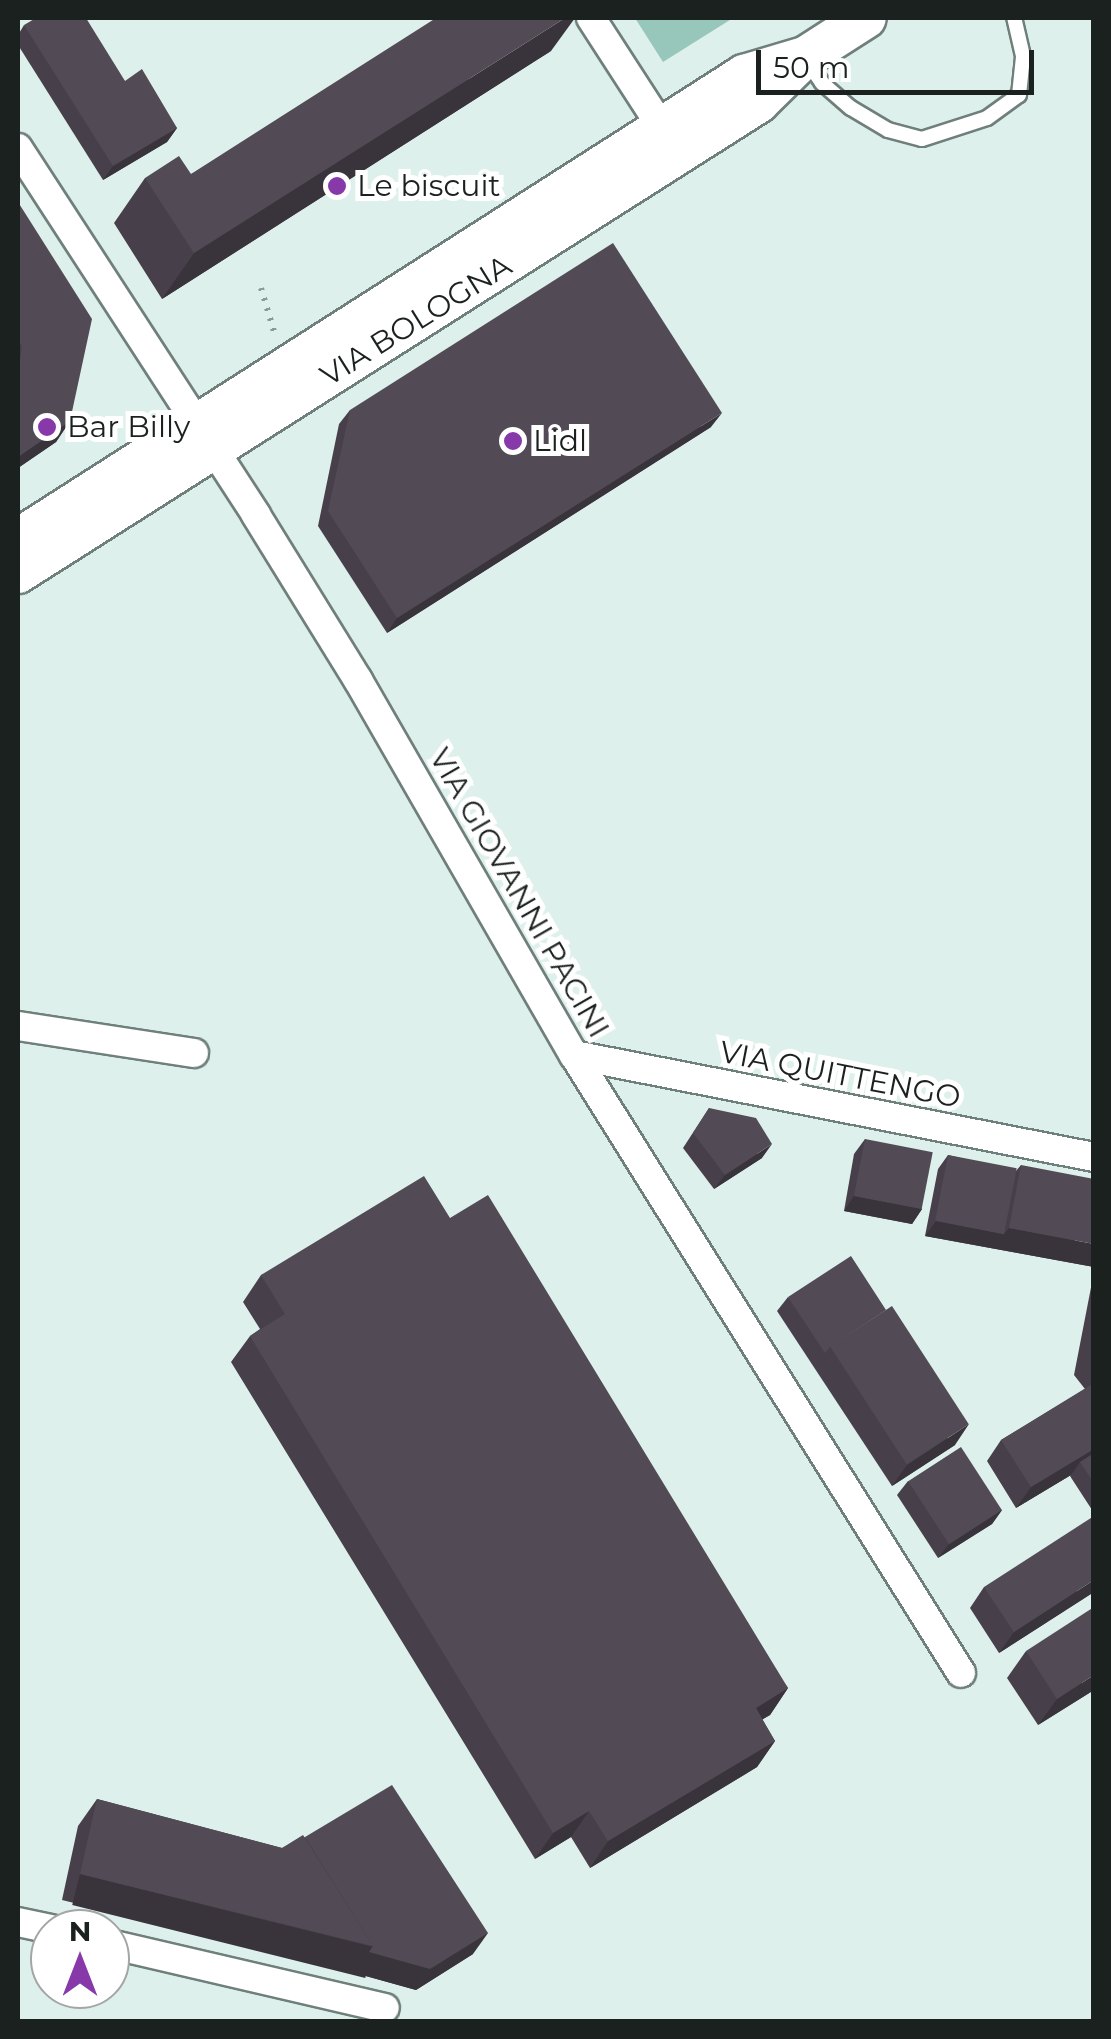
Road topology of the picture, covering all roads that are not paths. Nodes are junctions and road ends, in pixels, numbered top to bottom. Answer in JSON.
{"nodes":[{"id":1,"x":592,"y":18,"type":"edge"},
{"id":2,"x":866,"y":18,"type":"edge"},
{"id":3,"x":1014,"y":18,"type":"edge"},
{"id":4,"x":805,"y":57,"type":"junction"},
{"id":5,"x":670,"y":140,"type":"junction"},
{"id":6,"x":18,"y":148,"type":"edge"},
{"id":7,"x":206,"y":436,"type":"junction"},
{"id":8,"x":18,"y":539,"type":"edge"},
{"id":9,"x":18,"y":573,"type":"edge"},
{"id":10,"x":18,"y":1026,"type":"edge"},
{"id":11,"x":194,"y":1053,"type":"dead end"},
{"id":12,"x":574,"y":1055,"type":"junction"},
{"id":13,"x":1094,"y":1158,"type":"edge"},
{"id":14,"x":961,"y":1673,"type":"dead end"},
{"id":15,"x":130,"y":1949,"type":"edge"},
{"id":16,"x":385,"y":2008,"type":"dead end"}],
"edges":[{"from":1,"to":5,"type":"street"},
{"from":2,"to":4,"type":"main road","name":"VIA BOLOGNA"},
{"from":3,"to":4,"type":"lane"},
{"from":4,"to":5,"type":"main road","name":"VIA BOLOGNA"},
{"from":5,"to":7,"type":"main road","name":"VIA BOLOGNA"},
{"from":6,"to":7,"type":"street","name":"VIA GIOVANNI PACINI"},
{"from":7,"to":8,"type":"main road","name":"VIA BOLOGNA"},
{"from":7,"to":9,"type":"main road","name":"VIA BOLOGNA"},
{"from":7,"to":12,"type":"street","name":"VIA GIOVANNI PACINI"},
{"from":10,"to":11,"type":"street"},
{"from":12,"to":13,"type":"street","name":"VIA QUITTENGO"},
{"from":12,"to":14,"type":"street","name":"VIA GIOVANNI PACINI"},
{"from":15,"to":16,"type":"street"}]}
